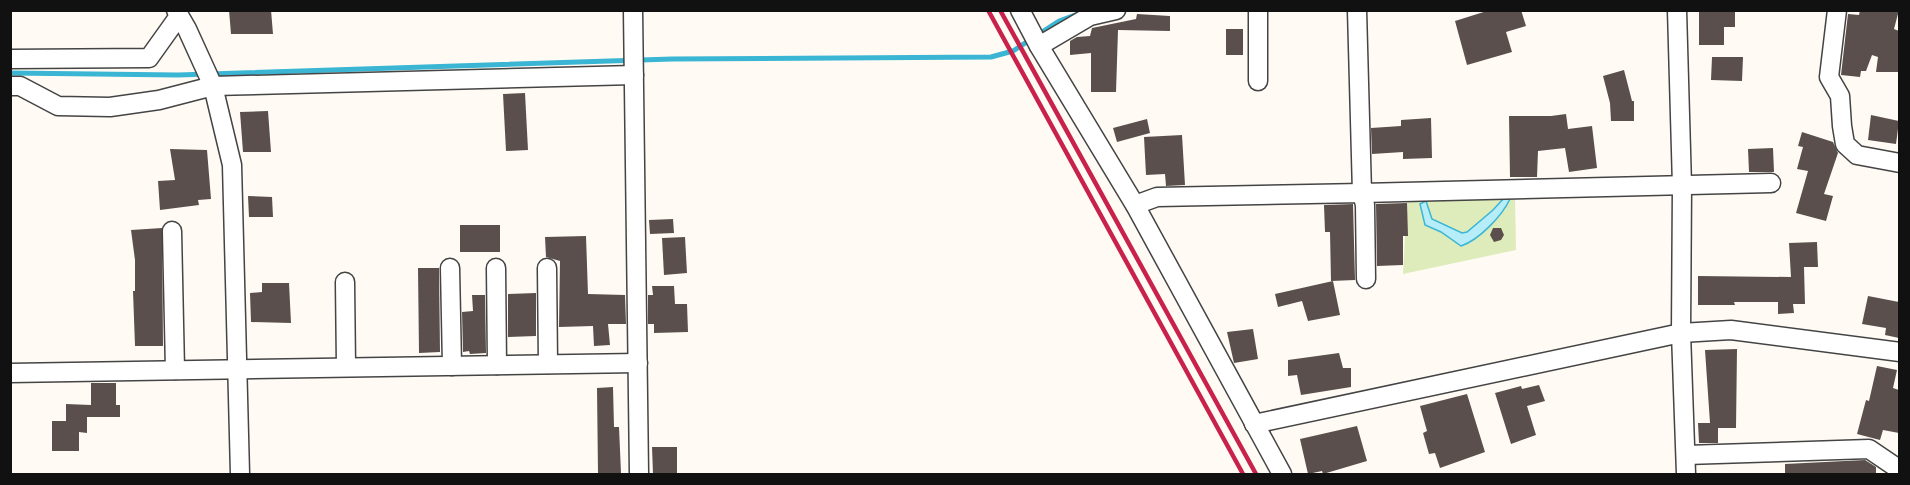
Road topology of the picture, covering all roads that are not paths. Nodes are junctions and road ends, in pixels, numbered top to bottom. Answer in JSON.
{"nodes":[{"id":1,"x":633,"y":10,"type":"edge"},
{"id":2,"x":1020,"y":10,"type":"edge"},
{"id":3,"x":1116,"y":10,"type":"edge"},
{"id":4,"x":1258,"y":10,"type":"edge"},
{"id":5,"x":1357,"y":10,"type":"edge"},
{"id":6,"x":1677,"y":10,"type":"edge"},
{"id":7,"x":1837,"y":10,"type":"edge"},
{"id":8,"x":178,"y":13,"type":"edge"},
{"id":9,"x":1039,"y":46,"type":"junction"},
{"id":10,"x":10,"y":59,"type":"edge"},
{"id":11,"x":634,"y":75,"type":"junction"},
{"id":12,"x":1258,"y":81,"type":"dead end"},
{"id":13,"x":10,"y":86,"type":"edge"},
{"id":14,"x":213,"y":86,"type":"junction"},
{"id":15,"x":1899,"y":163,"type":"edge"},
{"id":16,"x":1771,"y":183,"type":"dead end"},
{"id":17,"x":1682,"y":186,"type":"junction"},
{"id":18,"x":1362,"y":193,"type":"junction"},
{"id":19,"x":1134,"y":205,"type":"junction"},
{"id":20,"x":172,"y":231,"type":"dead end"},
{"id":21,"x":450,"y":268,"type":"dead end"},
{"id":22,"x":496,"y":268,"type":"dead end"},
{"id":23,"x":547,"y":268,"type":"dead end"},
{"id":24,"x":1366,"y":279,"type":"dead end"},
{"id":25,"x":345,"y":282,"type":"dead end"},
{"id":26,"x":1681,"y":333,"type":"junction"},
{"id":27,"x":1899,"y":352,"type":"edge"},
{"id":28,"x":638,"y":363,"type":"junction"},
{"id":29,"x":548,"y":364,"type":"junction"},
{"id":30,"x":497,"y":365,"type":"junction"},
{"id":31,"x":452,"y":366,"type":"junction"},
{"id":32,"x":346,"y":367,"type":"junction"},
{"id":33,"x":238,"y":369,"type":"junction"},
{"id":34,"x":175,"y":370,"type":"junction"},
{"id":35,"x":10,"y":373,"type":"edge"},
{"id":36,"x":1254,"y":424,"type":"junction"},
{"id":37,"x":1686,"y":455,"type":"junction"},
{"id":38,"x":1899,"y":470,"type":"edge"},
{"id":39,"x":240,"y":474,"type":"edge"},
{"id":40,"x":639,"y":474,"type":"edge"},
{"id":41,"x":1282,"y":474,"type":"edge"},
{"id":42,"x":1686,"y":474,"type":"edge"}],
"edges":[{"from":1,"to":11,"type":"street"},
{"from":2,"to":9,"type":"street"},
{"from":3,"to":9,"type":"street"},
{"from":4,"to":12,"type":"street"},
{"from":5,"to":18,"type":"street"},
{"from":6,"to":17,"type":"street"},
{"from":7,"to":15,"type":"street"},
{"from":8,"to":10,"type":"street"},
{"from":8,"to":14,"type":"street"},
{"from":9,"to":19,"type":"street"},
{"from":11,"to":14,"type":"street"},
{"from":11,"to":28,"type":"street"},
{"from":13,"to":14,"type":"street"},
{"from":14,"to":33,"type":"street"},
{"from":16,"to":17,"type":"street"},
{"from":17,"to":18,"type":"street"},
{"from":17,"to":26,"type":"street"},
{"from":18,"to":19,"type":"street"},
{"from":18,"to":24,"type":"street"},
{"from":19,"to":36,"type":"street"},
{"from":20,"to":34,"type":"street"},
{"from":21,"to":31,"type":"street"},
{"from":22,"to":30,"type":"street"},
{"from":23,"to":29,"type":"street"},
{"from":25,"to":32,"type":"street"},
{"from":26,"to":27,"type":"street"},
{"from":26,"to":36,"type":"street"},
{"from":26,"to":37,"type":"street"},
{"from":28,"to":29,"type":"street"},
{"from":28,"to":40,"type":"street"},
{"from":29,"to":30,"type":"street"},
{"from":30,"to":31,"type":"street"},
{"from":31,"to":32,"type":"street"},
{"from":32,"to":33,"type":"street"},
{"from":33,"to":34,"type":"street"},
{"from":33,"to":39,"type":"street"},
{"from":34,"to":35,"type":"street"},
{"from":36,"to":41,"type":"street"},
{"from":37,"to":38,"type":"street"},
{"from":37,"to":42,"type":"street"}]}
